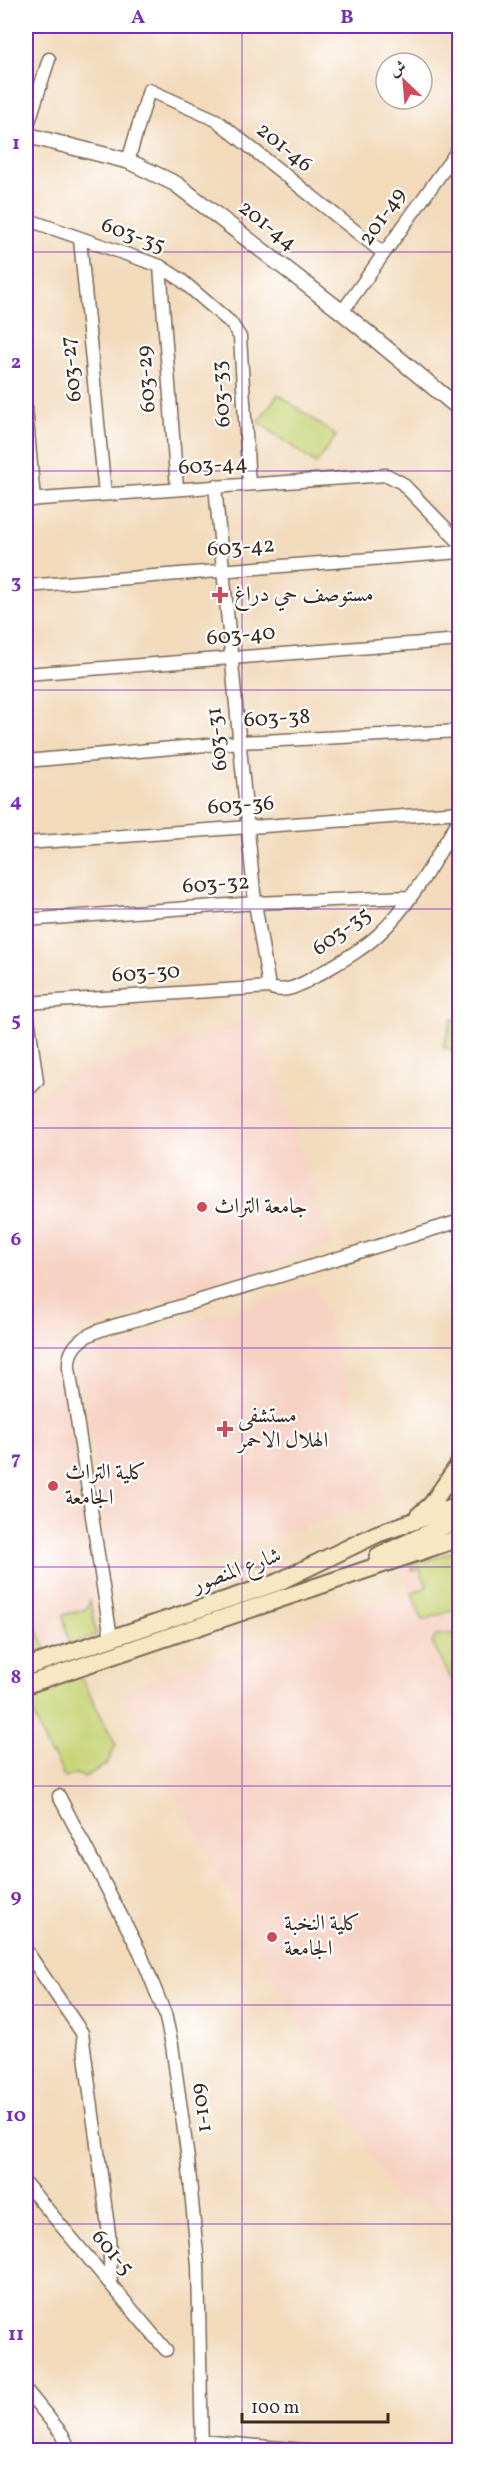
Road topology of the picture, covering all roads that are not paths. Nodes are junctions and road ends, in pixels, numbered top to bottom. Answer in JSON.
{"nodes":[{"id":1,"x":49,"y":59,"type":"dead end"},
{"id":2,"x":26,"y":133,"type":"edge"},
{"id":3,"x":459,"y":147,"type":"edge"},
{"id":4,"x":128,"y":161,"type":"junction"},
{"id":5,"x":26,"y":219,"type":"edge"},
{"id":6,"x":80,"y":239,"type":"junction"},
{"id":7,"x":383,"y":254,"type":"junction"},
{"id":8,"x":160,"y":266,"type":"junction"},
{"id":9,"x":342,"y":312,"type":"junction"},
{"id":10,"x":240,"y":337,"type":"joint"},
{"id":11,"x":26,"y":408,"type":"edge"},
{"id":12,"x":457,"y":409,"type":"edge"},
{"id":13,"x":249,"y":484,"type":"junction"},
{"id":14,"x":215,"y":486,"type":"junction"},
{"id":15,"x":177,"y":489,"type":"junction"},
{"id":16,"x":105,"y":494,"type":"junction"},
{"id":17,"x":30,"y":500,"type":"edge"},
{"id":18,"x":459,"y":543,"type":"edge"},
{"id":19,"x":459,"y":552,"type":"edge"},
{"id":20,"x":223,"y":571,"type":"junction"},
{"id":21,"x":26,"y":586,"type":"edge"},
{"id":22,"x":459,"y":640,"type":"edge"},
{"id":23,"x":231,"y":658,"type":"junction"},
{"id":24,"x":26,"y":674,"type":"edge"},
{"id":25,"x":459,"y":731,"type":"edge"},
{"id":26,"x":240,"y":742,"type":"junction"},
{"id":27,"x":26,"y":761,"type":"edge"},
{"id":28,"x":459,"y":812,"type":"edge"},
{"id":29,"x":459,"y":818,"type":"edge"},
{"id":30,"x":248,"y":826,"type":"junction"},
{"id":31,"x":26,"y":843,"type":"edge"},
{"id":32,"x":409,"y":897,"type":"junction"},
{"id":33,"x":255,"y":903,"type":"junction"},
{"id":34,"x":26,"y":920,"type":"edge"},
{"id":35,"x":269,"y":987,"type":"junction"},
{"id":36,"x":26,"y":1003,"type":"edge"},
{"id":37,"x":26,"y":1092,"type":"edge"},
{"id":38,"x":459,"y":1221,"type":"edge"},
{"id":39,"x":459,"y":1463,"type":"edge"},
{"id":40,"x":459,"y":1505,"type":"edge"},
{"id":41,"x":459,"y":1519,"type":"edge"},
{"id":42,"x":411,"y":1522,"type":"junction"},
{"id":43,"x":459,"y":1538,"type":"edge"},
{"id":44,"x":315,"y":1586,"type":"junction"},
{"id":45,"x":111,"y":1638,"type":"junction"},
{"id":46,"x":26,"y":1667,"type":"edge"},
{"id":47,"x":26,"y":1685,"type":"edge"},
{"id":48,"x":59,"y":1796,"type":"dead end"},
{"id":49,"x":26,"y":1950,"type":"edge"},
{"id":50,"x":26,"y":2184,"type":"edge"},
{"id":51,"x":111,"y":2285,"type":"junction"},
{"id":52,"x":166,"y":2350,"type":"dead end"},
{"id":53,"x":26,"y":2390,"type":"edge"},
{"id":54,"x":202,"y":2446,"type":"edge"},
{"id":55,"x":70,"y":2451,"type":"edge"},
{"id":56,"x":304,"y":2451,"type":"edge"}],
"edges":[{"from":1,"to":2,"type":"street"},
{"from":2,"to":4,"type":"street","name":"201-44"},
{"from":3,"to":7,"type":"street","name":"201-49"},
{"from":4,"to":7,"type":"street","name":"201-46"},
{"from":4,"to":9,"type":"street","name":"201-44"},
{"from":5,"to":6,"type":"street","name":"603-35"},
{"from":6,"to":8,"type":"street","name":"603-35"},
{"from":6,"to":16,"type":"street","name":"603-27"},
{"from":7,"to":9,"type":"street","name":"201-49"},
{"from":8,"to":10,"type":"street","name":"603-35"},
{"from":8,"to":15,"type":"street","name":"603-29"},
{"from":9,"to":12,"type":"street","name":"201-44"},
{"from":10,"to":13,"type":"street","name":"603-33"},
{"from":11,"to":17,"type":"street"},
{"from":13,"to":14,"type":"street","name":"603-44"},
{"from":13,"to":18,"type":"street","name":"603-44"},
{"from":14,"to":15,"type":"street","name":"603-44"},
{"from":14,"to":20,"type":"street","name":"603-31"},
{"from":15,"to":16,"type":"street","name":"603-44"},
{"from":16,"to":17,"type":"street","name":"603-44"},
{"from":19,"to":20,"type":"street","name":"603-42"},
{"from":20,"to":21,"type":"street","name":"603-42"},
{"from":20,"to":23,"type":"street","name":"603-31"},
{"from":22,"to":23,"type":"street","name":"603-40"},
{"from":23,"to":24,"type":"street","name":"603-40"},
{"from":23,"to":26,"type":"street","name":"603-31"},
{"from":25,"to":26,"type":"street","name":"603-38"},
{"from":26,"to":27,"type":"street","name":"603-38"},
{"from":26,"to":30,"type":"street","name":"603-31"},
{"from":28,"to":30,"type":"street","name":"603-36"},
{"from":29,"to":32,"type":"street","name":"603-35"},
{"from":30,"to":31,"type":"street","name":"603-36"},
{"from":30,"to":33,"type":"street","name":"603-31"},
{"from":32,"to":33,"type":"street","name":"603-32"},
{"from":32,"to":35,"type":"street","name":"603-35"},
{"from":33,"to":34,"type":"street","name":"603-32"},
{"from":33,"to":35,"type":"street","name":"603-31"},
{"from":35,"to":36,"type":"street","name":"603-30"},
{"from":36,"to":37,"type":"street"},
{"from":38,"to":45,"type":"street"},
{"from":39,"to":42,"type":"main road"},
{"from":40,"to":42,"type":"main road","name":"شارع المنصور"},
{"from":41,"to":44,"type":"main road"},
{"from":42,"to":45,"type":"main road","name":"شارع المنصور"},
{"from":43,"to":44,"type":"main road","name":"شارع المنصور"},
{"from":44,"to":47,"type":"main road","name":"شارع المنصور"},
{"from":45,"to":46,"type":"main road","name":"شارع المنصور"},
{"from":48,"to":54,"type":"street","name":"601-1"},
{"from":49,"to":51,"type":"street"},
{"from":50,"to":51,"type":"street","name":"601-5"},
{"from":51,"to":52,"type":"street","name":"601-5"},
{"from":53,"to":55,"type":"street"},
{"from":54,"to":56,"type":"street"}]}
